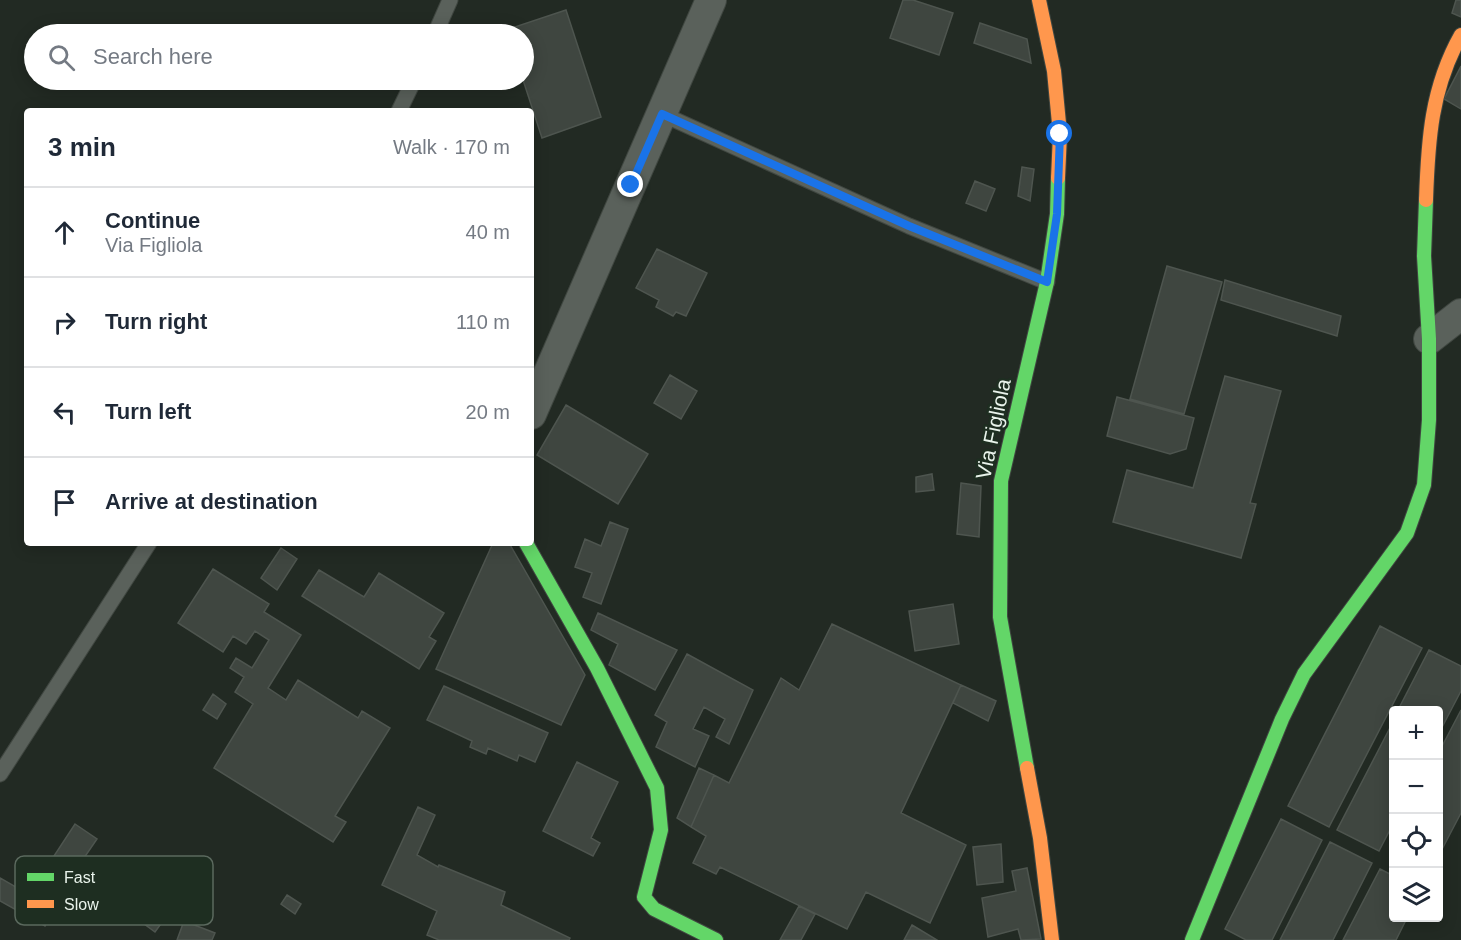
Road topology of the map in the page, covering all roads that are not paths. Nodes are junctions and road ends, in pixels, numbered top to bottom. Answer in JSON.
{"nodes":[{"id":1,"x":450,"y":0,"type":"edge"},
{"id":2,"x":711,"y":0,"type":"edge"},
{"id":3,"x":1039,"y":0,"type":"edge"},
{"id":4,"x":439,"y":24,"type":"edge"},
{"id":5,"x":1461,"y":35,"type":"edge"},
{"id":6,"x":409,"y":90,"type":"edge"},
{"id":7,"x":400,"y":108,"type":"edge"},
{"id":8,"x":662,"y":114,"type":"junction"},
{"id":9,"x":1047,"y":282,"type":"junction"},
{"id":10,"x":1461,"y":314,"type":"edge"},
{"id":11,"x":1429,"y":339,"type":"junction"},
{"id":12,"x":534,"y":407,"type":"edge"},
{"id":13,"x":147,"y":546,"type":"edge"},
{"id":14,"x":528,"y":546,"type":"edge"},
{"id":15,"x":0,"y":774,"type":"edge"},
{"id":16,"x":716,"y":940,"type":"edge"},
{"id":17,"x":1052,"y":940,"type":"edge"},
{"id":18,"x":1192,"y":940,"type":"edge"}],
"edges":[{"from":1,"to":4,"type":"lane"},
{"from":2,"to":8,"type":"street"},
{"from":3,"to":9,"type":"street","name":"Via Figliola"},
{"from":5,"to":11,"type":"street"},
{"from":6,"to":7,"type":"lane"},
{"from":8,"to":9,"type":"lane"},
{"from":8,"to":12,"type":"street"},
{"from":9,"to":17,"type":"street","name":"Via Figliola"},
{"from":10,"to":11,"type":"street"},
{"from":11,"to":18,"type":"street"},
{"from":13,"to":15,"type":"lane"},
{"from":14,"to":16,"type":"street"}]}
